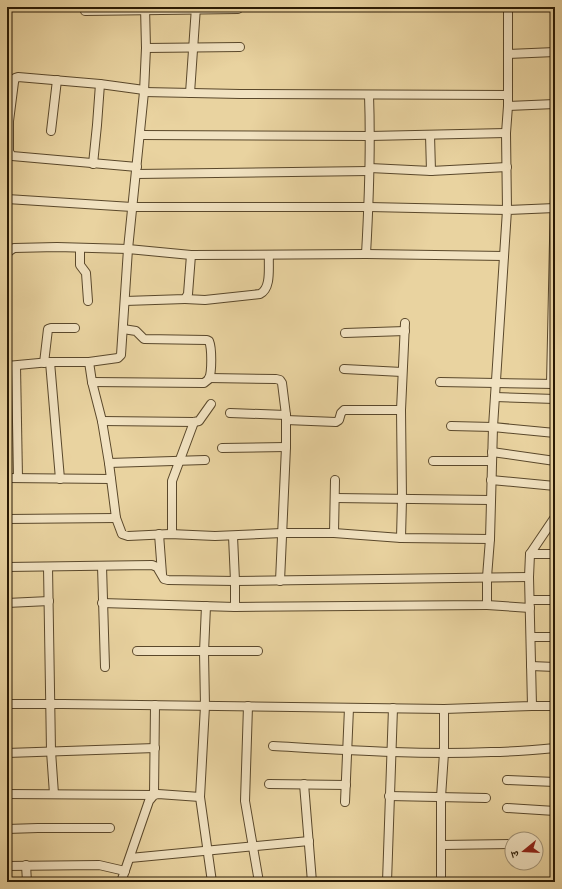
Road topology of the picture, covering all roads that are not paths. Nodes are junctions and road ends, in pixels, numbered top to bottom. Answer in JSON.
{"nodes":[{"id":1,"x":508,"y":7,"type":"edge"},
{"id":2,"x":195,"y":8,"type":"edge"},
{"id":3,"x":145,"y":9,"type":"edge"},
{"id":4,"x":238,"y":10,"type":"dead end"},
{"id":5,"x":85,"y":11,"type":"dead end"},
{"id":6,"x":240,"y":47,"type":"dead end"},
{"id":7,"x":146,"y":48,"type":"junction"},
{"id":8,"x":193,"y":48,"type":"junction"},
{"id":9,"x":555,"y":52,"type":"edge"},
{"id":10,"x":508,"y":54,"type":"junction"},
{"id":11,"x":57,"y":80,"type":"junction"},
{"id":12,"x":100,"y":84,"type":"junction"},
{"id":13,"x":144,"y":91,"type":"junction"},
{"id":14,"x":190,"y":93,"type":"junction"},
{"id":15,"x":369,"y":95,"type":"junction"},
{"id":16,"x":508,"y":95,"type":"junction"},
{"id":17,"x":555,"y":104,"type":"edge"},
{"id":18,"x":508,"y":106,"type":"junction"},
{"id":19,"x":8,"y":121,"type":"edge"},
{"id":20,"x":51,"y":131,"type":"dead end"},
{"id":21,"x":506,"y":133,"type":"junction"},
{"id":22,"x":140,"y":135,"type":"junction"},
{"id":23,"x":430,"y":135,"type":"junction"},
{"id":24,"x":370,"y":136,"type":"junction"},
{"id":25,"x":92,"y":164,"type":"junction"},
{"id":26,"x":507,"y":167,"type":"junction"},
{"id":27,"x":136,"y":170,"type":"junction"},
{"id":28,"x":370,"y":170,"type":"junction"},
{"id":29,"x":431,"y":171,"type":"junction"},
{"id":30,"x":555,"y":194,"type":"edge"},
{"id":31,"x":7,"y":199,"type":"edge"},
{"id":32,"x":368,"y":206,"type":"junction"},
{"id":33,"x":132,"y":207,"type":"junction"},
{"id":34,"x":555,"y":208,"type":"edge"},
{"id":35,"x":507,"y":210,"type":"junction"},
{"id":36,"x":80,"y":248,"type":"junction"},
{"id":37,"x":128,"y":249,"type":"junction"},
{"id":38,"x":8,"y":252,"type":"edge"},
{"id":39,"x":366,"y":254,"type":"junction"},
{"id":40,"x":192,"y":255,"type":"junction"},
{"id":41,"x":269,"y":255,"type":"junction"},
{"id":42,"x":504,"y":256,"type":"junction"},
{"id":43,"x":185,"y":299,"type":"junction"},
{"id":44,"x":125,"y":301,"type":"junction"},
{"id":45,"x":88,"y":302,"type":"dead end"},
{"id":46,"x":75,"y":328,"type":"dead end"},
{"id":47,"x":123,"y":328,"type":"junction"},
{"id":48,"x":345,"y":332,"type":"dead end"},
{"id":49,"x":89,"y":362,"type":"junction"},
{"id":50,"x":47,"y":363,"type":"junction"},
{"id":51,"x":11,"y":366,"type":"edge"},
{"id":52,"x":344,"y":369,"type":"dead end"},
{"id":53,"x":402,"y":372,"type":"junction"},
{"id":54,"x":210,"y":378,"type":"junction"},
{"id":55,"x":92,"y":382,"type":"junction"},
{"id":56,"x":440,"y":382,"type":"dead end"},
{"id":57,"x":496,"y":383,"type":"junction"},
{"id":58,"x":553,"y":384,"type":"edge"},
{"id":59,"x":495,"y":397,"type":"junction"},
{"id":60,"x":555,"y":399,"type":"edge"},
{"id":61,"x":211,"y":404,"type":"dead end"},
{"id":62,"x":401,"y":410,"type":"junction"},
{"id":63,"x":230,"y":413,"type":"dead end"},
{"id":64,"x":286,"y":418,"type":"junction"},
{"id":65,"x":102,"y":421,"type":"junction"},
{"id":66,"x":194,"y":422,"type":"junction"},
{"id":67,"x":451,"y":426,"type":"dead end"},
{"id":68,"x":493,"y":427,"type":"junction"},
{"id":69,"x":555,"y":433,"type":"edge"},
{"id":70,"x":286,"y":447,"type":"junction"},
{"id":71,"x":222,"y":448,"type":"dead end"},
{"id":72,"x":492,"y":457,"type":"junction"},
{"id":73,"x":205,"y":460,"type":"dead end"},
{"id":74,"x":180,"y":461,"type":"junction"},
{"id":75,"x":433,"y":461,"type":"dead end"},
{"id":76,"x":555,"y":461,"type":"edge"},
{"id":77,"x":109,"y":463,"type":"junction"},
{"id":78,"x":7,"y":478,"type":"edge"},
{"id":79,"x":18,"y":478,"type":"junction"},
{"id":80,"x":60,"y":479,"type":"junction"},
{"id":81,"x":111,"y":479,"type":"junction"},
{"id":82,"x":336,"y":480,"type":"dead end"},
{"id":83,"x":492,"y":480,"type":"junction"},
{"id":84,"x":555,"y":486,"type":"edge"},
{"id":85,"x":335,"y":498,"type":"junction"},
{"id":86,"x":402,"y":499,"type":"junction"},
{"id":87,"x":490,"y":500,"type":"junction"},
{"id":88,"x":555,"y":517,"type":"edge"},
{"id":89,"x":116,"y":518,"type":"junction"},
{"id":90,"x":7,"y":519,"type":"edge"},
{"id":91,"x":282,"y":533,"type":"junction"},
{"id":92,"x":334,"y":533,"type":"junction"},
{"id":93,"x":160,"y":534,"type":"junction"},
{"id":94,"x":172,"y":534,"type":"junction"},
{"id":95,"x":233,"y":536,"type":"junction"},
{"id":96,"x":401,"y":538,"type":"junction"},
{"id":97,"x":490,"y":539,"type":"junction"},
{"id":98,"x":530,"y":554,"type":"junction"},
{"id":99,"x":555,"y":554,"type":"edge"},
{"id":100,"x":48,"y":566,"type":"junction"},
{"id":101,"x":102,"y":566,"type":"junction"},
{"id":102,"x":7,"y":567,"type":"edge"},
{"id":103,"x":162,"y":575,"type":"junction"},
{"id":104,"x":487,"y":577,"type":"junction"},
{"id":105,"x":529,"y":577,"type":"junction"},
{"id":106,"x":235,"y":581,"type":"junction"},
{"id":107,"x":280,"y":581,"type":"junction"},
{"id":108,"x":555,"y":600,"type":"edge"},
{"id":109,"x":49,"y":602,"type":"junction"},
{"id":110,"x":7,"y":603,"type":"edge"},
{"id":111,"x":102,"y":603,"type":"junction"},
{"id":112,"x":487,"y":604,"type":"junction"},
{"id":113,"x":530,"y":604,"type":"junction"},
{"id":114,"x":206,"y":606,"type":"junction"},
{"id":115,"x":235,"y":607,"type":"junction"},
{"id":116,"x":531,"y":637,"type":"junction"},
{"id":117,"x":555,"y":637,"type":"edge"},
{"id":118,"x":137,"y":651,"type":"dead end"},
{"id":119,"x":258,"y":651,"type":"dead end"},
{"id":120,"x":204,"y":652,"type":"junction"},
{"id":121,"x":531,"y":666,"type":"junction"},
{"id":122,"x":105,"y":667,"type":"dead end"},
{"id":123,"x":555,"y":667,"type":"edge"},
{"id":124,"x":7,"y":704,"type":"edge"},
{"id":125,"x":50,"y":704,"type":"junction"},
{"id":126,"x":155,"y":705,"type":"junction"},
{"id":127,"x":205,"y":706,"type":"junction"},
{"id":128,"x":248,"y":706,"type":"junction"},
{"id":129,"x":532,"y":706,"type":"junction"},
{"id":130,"x":555,"y":706,"type":"edge"},
{"id":131,"x":349,"y":708,"type":"junction"},
{"id":132,"x":392,"y":708,"type":"junction"},
{"id":133,"x":444,"y":709,"type":"junction"},
{"id":134,"x":273,"y":746,"type":"dead end"},
{"id":135,"x":155,"y":748,"type":"junction"},
{"id":136,"x":555,"y":748,"type":"edge"},
{"id":137,"x":51,"y":751,"type":"junction"},
{"id":138,"x":347,"y":751,"type":"junction"},
{"id":139,"x":390,"y":752,"type":"junction"},
{"id":140,"x":7,"y":753,"type":"edge"},
{"id":141,"x":444,"y":753,"type":"junction"},
{"id":142,"x":507,"y":780,"type":"dead end"},
{"id":143,"x":555,"y":782,"type":"edge"},
{"id":144,"x":270,"y":784,"type":"dead end"},
{"id":145,"x":304,"y":784,"type":"junction"},
{"id":146,"x":346,"y":785,"type":"junction"},
{"id":147,"x":7,"y":794,"type":"edge"},
{"id":148,"x":54,"y":794,"type":"junction"},
{"id":149,"x":154,"y":795,"type":"junction"},
{"id":150,"x":389,"y":796,"type":"junction"},
{"id":151,"x":200,"y":797,"type":"junction"},
{"id":152,"x":441,"y":797,"type":"junction"},
{"id":153,"x":486,"y":798,"type":"dead end"},
{"id":154,"x":345,"y":802,"type":"dead end"},
{"id":155,"x":507,"y":808,"type":"dead end"},
{"id":156,"x":555,"y":810,"type":"edge"},
{"id":157,"x":110,"y":828,"type":"dead end"},
{"id":158,"x":7,"y":829,"type":"edge"},
{"id":159,"x":309,"y":841,"type":"junction"},
{"id":160,"x":504,"y":844,"type":"edge"},
{"id":161,"x":442,"y":845,"type":"junction"},
{"id":162,"x":253,"y":846,"type":"junction"},
{"id":163,"x":207,"y":850,"type":"junction"},
{"id":164,"x":130,"y":858,"type":"junction"},
{"id":165,"x":26,"y":865,"type":"junction"},
{"id":166,"x":7,"y":866,"type":"edge"},
{"id":167,"x":125,"y":871,"type":"junction"},
{"id":168,"x":27,"y":882,"type":"edge"},
{"id":169,"x":121,"y":882,"type":"edge"},
{"id":170,"x":212,"y":882,"type":"edge"},
{"id":171,"x":259,"y":882,"type":"edge"},
{"id":172,"x":312,"y":882,"type":"edge"},
{"id":173,"x":387,"y":882,"type":"edge"},
{"id":174,"x":441,"y":882,"type":"edge"}],
"edges":[{"from":1,"to":10,"type":"street"},
{"from":2,"to":3,"type":"street"},
{"from":2,"to":4,"type":"street"},
{"from":2,"to":8,"type":"street"},
{"from":3,"to":5,"type":"street"},
{"from":3,"to":7,"type":"street"},
{"from":6,"to":8,"type":"street"},
{"from":7,"to":8,"type":"street"},
{"from":7,"to":13,"type":"street"},
{"from":8,"to":14,"type":"street"},
{"from":9,"to":10,"type":"street"},
{"from":10,"to":16,"type":"street"},
{"from":11,"to":12,"type":"street"},
{"from":11,"to":19,"type":"street"},
{"from":11,"to":20,"type":"street"},
{"from":12,"to":13,"type":"street"},
{"from":12,"to":25,"type":"street"},
{"from":13,"to":14,"type":"street"},
{"from":13,"to":22,"type":"street"},
{"from":14,"to":15,"type":"street"},
{"from":15,"to":16,"type":"street"},
{"from":15,"to":24,"type":"street"},
{"from":16,"to":18,"type":"street"},
{"from":17,"to":18,"type":"street"},
{"from":18,"to":21,"type":"street"},
{"from":19,"to":25,"type":"street"},
{"from":21,"to":23,"type":"street"},
{"from":21,"to":26,"type":"street"},
{"from":22,"to":24,"type":"street"},
{"from":22,"to":27,"type":"street"},
{"from":23,"to":24,"type":"street"},
{"from":23,"to":29,"type":"street"},
{"from":24,"to":28,"type":"street"},
{"from":25,"to":27,"type":"street"},
{"from":26,"to":29,"type":"street"},
{"from":26,"to":35,"type":"street"},
{"from":27,"to":28,"type":"street"},
{"from":27,"to":33,"type":"street"},
{"from":28,"to":29,"type":"street"},
{"from":28,"to":32,"type":"street"},
{"from":30,"to":34,"type":"street"},
{"from":31,"to":33,"type":"street"},
{"from":32,"to":33,"type":"street"},
{"from":32,"to":35,"type":"street"},
{"from":32,"to":39,"type":"street"},
{"from":33,"to":37,"type":"street"},
{"from":34,"to":35,"type":"street"},
{"from":34,"to":58,"type":"street"},
{"from":35,"to":42,"type":"street"},
{"from":36,"to":37,"type":"street"},
{"from":36,"to":38,"type":"street"},
{"from":36,"to":45,"type":"street"},
{"from":37,"to":40,"type":"street"},
{"from":37,"to":44,"type":"street"},
{"from":39,"to":41,"type":"street"},
{"from":39,"to":42,"type":"street"},
{"from":40,"to":41,"type":"street"},
{"from":40,"to":43,"type":"street"},
{"from":41,"to":43,"type":"street"},
{"from":42,"to":57,"type":"street"},
{"from":43,"to":44,"type":"street"},
{"from":44,"to":47,"type":"street"},
{"from":46,"to":50,"type":"street"},
{"from":47,"to":49,"type":"street"},
{"from":47,"to":54,"type":"street"},
{"from":48,"to":53,"type":"street"},
{"from":49,"to":50,"type":"street"},
{"from":49,"to":55,"type":"street"},
{"from":50,"to":51,"type":"street"},
{"from":50,"to":80,"type":"street"},
{"from":51,"to":79,"type":"street"},
{"from":52,"to":53,"type":"street"},
{"from":53,"to":62,"type":"street"},
{"from":54,"to":55,"type":"street"},
{"from":54,"to":64,"type":"street"},
{"from":55,"to":65,"type":"street"},
{"from":56,"to":57,"type":"street"},
{"from":57,"to":58,"type":"street"},
{"from":57,"to":59,"type":"street"},
{"from":59,"to":60,"type":"street"},
{"from":59,"to":68,"type":"street"},
{"from":61,"to":66,"type":"street"},
{"from":62,"to":64,"type":"street"},
{"from":62,"to":86,"type":"street"},
{"from":63,"to":64,"type":"street"},
{"from":64,"to":70,"type":"street"},
{"from":65,"to":66,"type":"street"},
{"from":65,"to":77,"type":"street"},
{"from":66,"to":74,"type":"street"},
{"from":67,"to":68,"type":"street"},
{"from":68,"to":69,"type":"street"},
{"from":68,"to":72,"type":"street"},
{"from":70,"to":71,"type":"street"},
{"from":70,"to":91,"type":"street"},
{"from":72,"to":75,"type":"street"},
{"from":72,"to":76,"type":"street"},
{"from":72,"to":83,"type":"street"},
{"from":73,"to":74,"type":"street"},
{"from":74,"to":77,"type":"street"},
{"from":74,"to":94,"type":"street"},
{"from":77,"to":81,"type":"street"},
{"from":78,"to":79,"type":"street"},
{"from":79,"to":80,"type":"street"},
{"from":80,"to":81,"type":"street"},
{"from":81,"to":89,"type":"street"},
{"from":82,"to":85,"type":"street"},
{"from":83,"to":84,"type":"street"},
{"from":83,"to":87,"type":"street"},
{"from":85,"to":86,"type":"street"},
{"from":85,"to":92,"type":"street"},
{"from":86,"to":87,"type":"street"},
{"from":86,"to":96,"type":"street"},
{"from":87,"to":97,"type":"street"},
{"from":88,"to":98,"type":"street"},
{"from":89,"to":90,"type":"street"},
{"from":89,"to":93,"type":"street"},
{"from":91,"to":92,"type":"street"},
{"from":91,"to":95,"type":"street"},
{"from":91,"to":107,"type":"street"},
{"from":92,"to":96,"type":"street"},
{"from":93,"to":94,"type":"street"},
{"from":93,"to":103,"type":"street"},
{"from":94,"to":95,"type":"street"},
{"from":95,"to":106,"type":"street"},
{"from":96,"to":97,"type":"street"},
{"from":97,"to":104,"type":"street"},
{"from":98,"to":99,"type":"street"},
{"from":98,"to":105,"type":"street"},
{"from":100,"to":101,"type":"street"},
{"from":100,"to":102,"type":"street"},
{"from":100,"to":109,"type":"street"},
{"from":101,"to":103,"type":"street"},
{"from":101,"to":111,"type":"street"},
{"from":103,"to":106,"type":"street"},
{"from":104,"to":105,"type":"street"},
{"from":104,"to":107,"type":"street"},
{"from":104,"to":112,"type":"street"},
{"from":105,"to":113,"type":"street"},
{"from":106,"to":107,"type":"street"},
{"from":106,"to":115,"type":"street"},
{"from":108,"to":113,"type":"street"},
{"from":109,"to":110,"type":"street"},
{"from":109,"to":125,"type":"street"},
{"from":111,"to":114,"type":"street"},
{"from":111,"to":122,"type":"street"},
{"from":112,"to":113,"type":"street"},
{"from":112,"to":115,"type":"street"},
{"from":113,"to":116,"type":"street"},
{"from":114,"to":115,"type":"street"},
{"from":114,"to":120,"type":"street"},
{"from":116,"to":117,"type":"street"},
{"from":116,"to":121,"type":"street"},
{"from":118,"to":120,"type":"street"},
{"from":119,"to":120,"type":"street"},
{"from":120,"to":127,"type":"street"},
{"from":121,"to":123,"type":"street"},
{"from":121,"to":129,"type":"street"},
{"from":124,"to":125,"type":"street"},
{"from":125,"to":126,"type":"street"},
{"from":125,"to":137,"type":"street"},
{"from":126,"to":127,"type":"street"},
{"from":126,"to":135,"type":"street"},
{"from":127,"to":128,"type":"street"},
{"from":127,"to":151,"type":"street"},
{"from":128,"to":131,"type":"street"},
{"from":128,"to":162,"type":"street"},
{"from":129,"to":130,"type":"street"},
{"from":129,"to":133,"type":"street"},
{"from":131,"to":132,"type":"street"},
{"from":131,"to":138,"type":"street"},
{"from":132,"to":133,"type":"street"},
{"from":132,"to":139,"type":"street"},
{"from":133,"to":141,"type":"street"},
{"from":134,"to":138,"type":"street"},
{"from":135,"to":137,"type":"street"},
{"from":135,"to":149,"type":"street"},
{"from":136,"to":141,"type":"street"},
{"from":137,"to":140,"type":"street"},
{"from":137,"to":148,"type":"street"},
{"from":138,"to":139,"type":"street"},
{"from":138,"to":146,"type":"street"},
{"from":139,"to":141,"type":"street"},
{"from":139,"to":150,"type":"street"},
{"from":141,"to":152,"type":"street"},
{"from":142,"to":143,"type":"street"},
{"from":144,"to":145,"type":"street"},
{"from":145,"to":146,"type":"street"},
{"from":145,"to":159,"type":"street"},
{"from":146,"to":154,"type":"street"},
{"from":147,"to":148,"type":"street"},
{"from":148,"to":149,"type":"street"},
{"from":149,"to":151,"type":"street"},
{"from":149,"to":164,"type":"street"},
{"from":150,"to":152,"type":"street"},
{"from":150,"to":173,"type":"street"},
{"from":151,"to":163,"type":"street"},
{"from":152,"to":153,"type":"street"},
{"from":152,"to":161,"type":"street"},
{"from":155,"to":156,"type":"street"},
{"from":157,"to":158,"type":"street"},
{"from":159,"to":162,"type":"street"},
{"from":159,"to":172,"type":"street"},
{"from":160,"to":161,"type":"street"},
{"from":161,"to":174,"type":"street"},
{"from":162,"to":163,"type":"street"},
{"from":162,"to":171,"type":"street"},
{"from":163,"to":164,"type":"street"},
{"from":163,"to":170,"type":"street"},
{"from":164,"to":167,"type":"street"},
{"from":165,"to":166,"type":"street"},
{"from":165,"to":167,"type":"street"},
{"from":165,"to":168,"type":"street"},
{"from":167,"to":169,"type":"street"}]}
